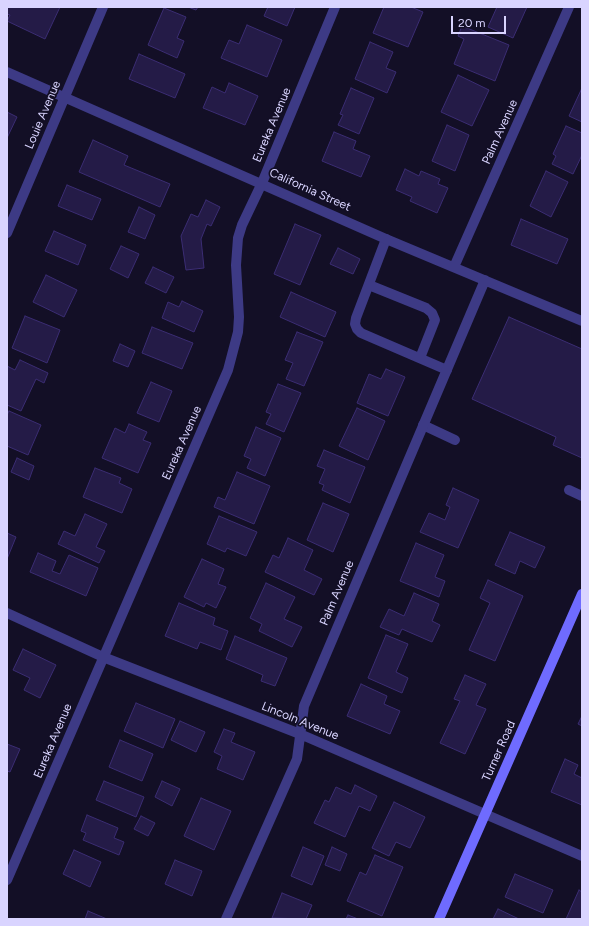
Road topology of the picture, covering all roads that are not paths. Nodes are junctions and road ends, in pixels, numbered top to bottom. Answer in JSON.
{"nodes":[{"id":1,"x":103,"y":7,"type":"edge"},
{"id":2,"x":335,"y":7,"type":"edge"},
{"id":3,"x":569,"y":7,"type":"edge"},
{"id":4,"x":7,"y":72,"type":"edge"},
{"id":5,"x":64,"y":97,"type":"junction"},
{"id":6,"x":262,"y":183,"type":"junction"},
{"id":7,"x":7,"y":232,"type":"edge"},
{"id":8,"x":386,"y":238,"type":"junction"},
{"id":9,"x":454,"y":267,"type":"junction"},
{"id":10,"x":485,"y":280,"type":"junction"},
{"id":11,"x":369,"y":285,"type":"junction"},
{"id":12,"x":582,"y":321,"type":"edge"},
{"id":13,"x":420,"y":358,"type":"junction"},
{"id":14,"x":446,"y":370,"type":"junction"},
{"id":15,"x":422,"y":425,"type":"junction"},
{"id":16,"x":455,"y":440,"type":"dead end"},
{"id":17,"x":569,"y":490,"type":"dead end"},
{"id":18,"x":582,"y":496,"type":"edge"},
{"id":19,"x":582,"y":594,"type":"edge"},
{"id":20,"x":7,"y":613,"type":"edge"},
{"id":21,"x":103,"y":657,"type":"junction"},
{"id":22,"x":300,"y":734,"type":"junction"},
{"id":23,"x":486,"y":813,"type":"junction"},
{"id":24,"x":582,"y":856,"type":"edge"},
{"id":25,"x":7,"y":880,"type":"edge"},
{"id":26,"x":226,"y":919,"type":"edge"},
{"id":27,"x":439,"y":919,"type":"edge"}],
"edges":[{"from":1,"to":5,"type":"street","name":"Louie Avenue"},
{"from":2,"to":6,"type":"street","name":"Eureka Avenue"},
{"from":3,"to":9,"type":"street","name":"Palm Avenue"},
{"from":4,"to":5,"type":"street","name":"California Street"},
{"from":5,"to":6,"type":"street","name":"California Street"},
{"from":5,"to":7,"type":"street","name":"Louie Avenue"},
{"from":6,"to":8,"type":"street","name":"California Street"},
{"from":6,"to":21,"type":"street","name":"Eureka Avenue"},
{"from":8,"to":9,"type":"street","name":"California Street"},
{"from":8,"to":11,"type":"street"},
{"from":9,"to":10,"type":"street","name":"California Street"},
{"from":10,"to":12,"type":"street","name":"California Street"},
{"from":10,"to":14,"type":"street","name":"Palm Avenue"},
{"from":11,"to":13,"type":"street"},
{"from":11,"to":13,"type":"street"},
{"from":13,"to":14,"type":"street"},
{"from":14,"to":15,"type":"street","name":"Palm Avenue"},
{"from":15,"to":16,"type":"street"},
{"from":15,"to":22,"type":"street","name":"Palm Avenue"},
{"from":17,"to":18,"type":"street"},
{"from":19,"to":23,"type":"main road","name":"Turner Road"},
{"from":20,"to":21,"type":"street","name":"Lincoln Avenue"},
{"from":21,"to":22,"type":"street","name":"Lincoln Avenue"},
{"from":21,"to":25,"type":"street","name":"Eureka Avenue"},
{"from":22,"to":23,"type":"street","name":"Lincoln Avenue"},
{"from":22,"to":26,"type":"street","name":"Palm Avenue"},
{"from":23,"to":24,"type":"street","name":"Lincoln Avenue"},
{"from":23,"to":27,"type":"main road","name":"Turner Road"}]}
